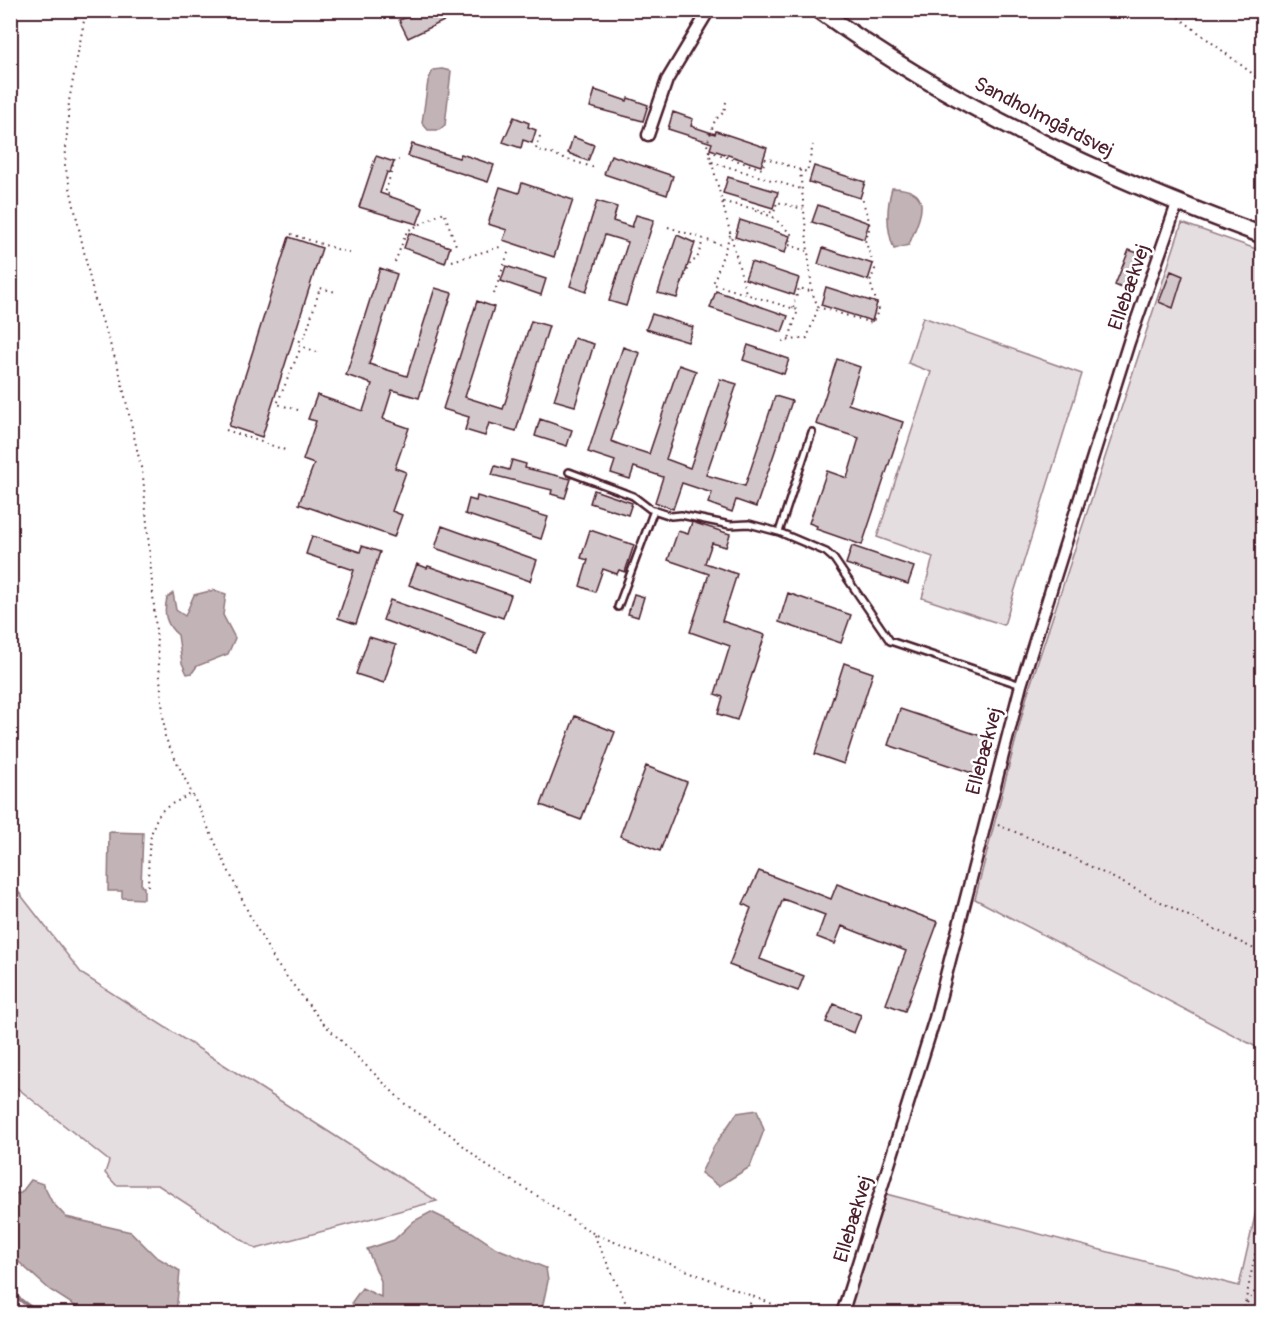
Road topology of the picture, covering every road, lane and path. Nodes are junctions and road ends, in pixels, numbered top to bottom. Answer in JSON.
{"nodes":[{"id":1,"x":86,"y":10,"type":"edge"},
{"id":2,"x":709,"y":10,"type":"edge"},
{"id":3,"x":819,"y":10,"type":"edge"},
{"id":4,"x":1169,"y":10,"type":"edge"},
{"id":5,"x":1263,"y":81,"type":"edge"},
{"id":6,"x":726,"y":102,"type":"dead end"},
{"id":7,"x":648,"y":135,"type":"dead end"},
{"id":8,"x":540,"y":136,"type":"dead end"},
{"id":9,"x":813,"y":145,"type":"dead end"},
{"id":10,"x":708,"y":151,"type":"junction"},
{"id":11,"x":399,"y":160,"type":"dead end"},
{"id":12,"x":711,"y":162,"type":"junction"},
{"id":13,"x":595,"y":168,"type":"dead end"},
{"id":14,"x":800,"y":170,"type":"junction"},
{"id":15,"x":801,"y":189,"type":"junction"},
{"id":16,"x":388,"y":194,"type":"dead end"},
{"id":17,"x":862,"y":196,"type":"dead end"},
{"id":18,"x":723,"y":202,"type":"junction"},
{"id":19,"x":1177,"y":204,"type":"junction"},
{"id":20,"x":803,"y":209,"type":"junction"},
{"id":21,"x":756,"y":211,"type":"junction"},
{"id":22,"x":668,"y":227,"type":"dead end"},
{"id":23,"x":291,"y":234,"type":"dead end"},
{"id":24,"x":730,"y":235,"type":"junction"},
{"id":25,"x":1263,"y":235,"type":"edge"},
{"id":26,"x":704,"y":239,"type":"junction"},
{"id":27,"x":500,"y":246,"type":"dead end"},
{"id":28,"x":726,"y":247,"type":"junction"},
{"id":29,"x":457,"y":248,"type":"dead end"},
{"id":30,"x":509,"y":250,"type":"dead end"},
{"id":31,"x":807,"y":251,"type":"junction"},
{"id":32,"x":349,"y":253,"type":"dead end"},
{"id":33,"x":452,"y":261,"type":"dead end"},
{"id":34,"x":395,"y":262,"type":"dead end"},
{"id":35,"x":685,"y":276,"type":"dead end"},
{"id":36,"x":336,"y":292,"type":"dead end"},
{"id":37,"x":812,"y":292,"type":"junction"},
{"id":38,"x":746,"y":293,"type":"junction"},
{"id":39,"x":494,"y":294,"type":"dead end"},
{"id":40,"x":818,"y":307,"type":"junction"},
{"id":41,"x":793,"y":308,"type":"junction"},
{"id":42,"x":783,"y":341,"type":"dead end"},
{"id":43,"x":788,"y":342,"type":"junction"},
{"id":44,"x":302,"y":346,"type":"junction"},
{"id":45,"x":317,"y":352,"type":"dead end"},
{"id":46,"x":298,"y":410,"type":"dead end"},
{"id":47,"x":226,"y":430,"type":"dead end"},
{"id":48,"x":812,"y":432,"type":"dead end"},
{"id":49,"x":285,"y":450,"type":"dead end"},
{"id":50,"x":568,"y":472,"type":"dead end"},
{"id":51,"x":654,"y":510,"type":"junction"},
{"id":52,"x":778,"y":532,"type":"junction"},
{"id":53,"x":618,"y":607,"type":"dead end"},
{"id":54,"x":1021,"y":685,"type":"junction"},
{"id":55,"x":191,"y":794,"type":"junction"},
{"id":56,"x":984,"y":819,"type":"junction"},
{"id":57,"x":148,"y":886,"type":"dead end"},
{"id":58,"x":1263,"y":953,"type":"edge"},
{"id":59,"x":1263,"y":1220,"type":"edge"},
{"id":60,"x":594,"y":1234,"type":"junction"},
{"id":61,"x":1263,"y":1281,"type":"edge"},
{"id":62,"x":754,"y":1298,"type":"junction"},
{"id":63,"x":1245,"y":1306,"type":"junction"},
{"id":64,"x":631,"y":1314,"type":"edge"},
{"id":65,"x":743,"y":1314,"type":"edge"},
{"id":66,"x":798,"y":1314,"type":"edge"},
{"id":67,"x":842,"y":1314,"type":"edge"},
{"id":68,"x":1243,"y":1314,"type":"edge"}],
"edges":[{"from":1,"to":55,"type":"path"},
{"from":2,"to":7,"type":"street"},
{"from":3,"to":19,"type":"street","name":"Sandholmgårdsvej"},
{"from":4,"to":5,"type":"path"},
{"from":6,"to":10,"type":"path"},
{"from":8,"to":13,"type":"path"},
{"from":9,"to":14,"type":"path"},
{"from":10,"to":12,"type":"path"},
{"from":10,"to":14,"type":"path"},
{"from":11,"to":16,"type":"path"},
{"from":12,"to":15,"type":"path"},
{"from":12,"to":18,"type":"path"},
{"from":14,"to":15,"type":"path"},
{"from":15,"to":20,"type":"path"},
{"from":17,"to":40,"type":"path"},
{"from":18,"to":21,"type":"path"},
{"from":18,"to":24,"type":"path"},
{"from":19,"to":25,"type":"street","name":"Sandholmgårdsvej"},
{"from":19,"to":54,"type":"street","name":"Ellebækvej"},
{"from":20,"to":21,"type":"path"},
{"from":20,"to":31,"type":"path"},
{"from":21,"to":31,"type":"path"},
{"from":22,"to":26,"type":"path"},
{"from":23,"to":32,"type":"path"},
{"from":24,"to":28,"type":"path"},
{"from":24,"to":38,"type":"path"},
{"from":26,"to":28,"type":"path"},
{"from":26,"to":35,"type":"path"},
{"from":27,"to":33,"type":"path"},
{"from":28,"to":38,"type":"path"},
{"from":29,"to":34,"type":"path"},
{"from":30,"to":39,"type":"path"},
{"from":31,"to":37,"type":"path"},
{"from":36,"to":44,"type":"path"},
{"from":37,"to":40,"type":"path"},
{"from":37,"to":41,"type":"path"},
{"from":38,"to":41,"type":"path"},
{"from":40,"to":43,"type":"path"},
{"from":41,"to":43,"type":"path"},
{"from":42,"to":43,"type":"path"},
{"from":44,"to":45,"type":"path"},
{"from":44,"to":46,"type":"path"},
{"from":47,"to":49,"type":"path"},
{"from":48,"to":52,"type":"lane"},
{"from":50,"to":51,"type":"lane"},
{"from":51,"to":52,"type":"lane"},
{"from":51,"to":53,"type":"lane"},
{"from":52,"to":54,"type":"lane"},
{"from":54,"to":56,"type":"street","name":"Ellebækvej"},
{"from":55,"to":57,"type":"path"},
{"from":55,"to":60,"type":"path"},
{"from":56,"to":58,"type":"path"},
{"from":56,"to":67,"type":"street","name":"Ellebækvej"},
{"from":59,"to":63,"type":"path"},
{"from":60,"to":62,"type":"path"},
{"from":60,"to":64,"type":"path"},
{"from":61,"to":63,"type":"path"},
{"from":62,"to":65,"type":"path"},
{"from":62,"to":66,"type":"path"},
{"from":63,"to":68,"type":"path"}]}
